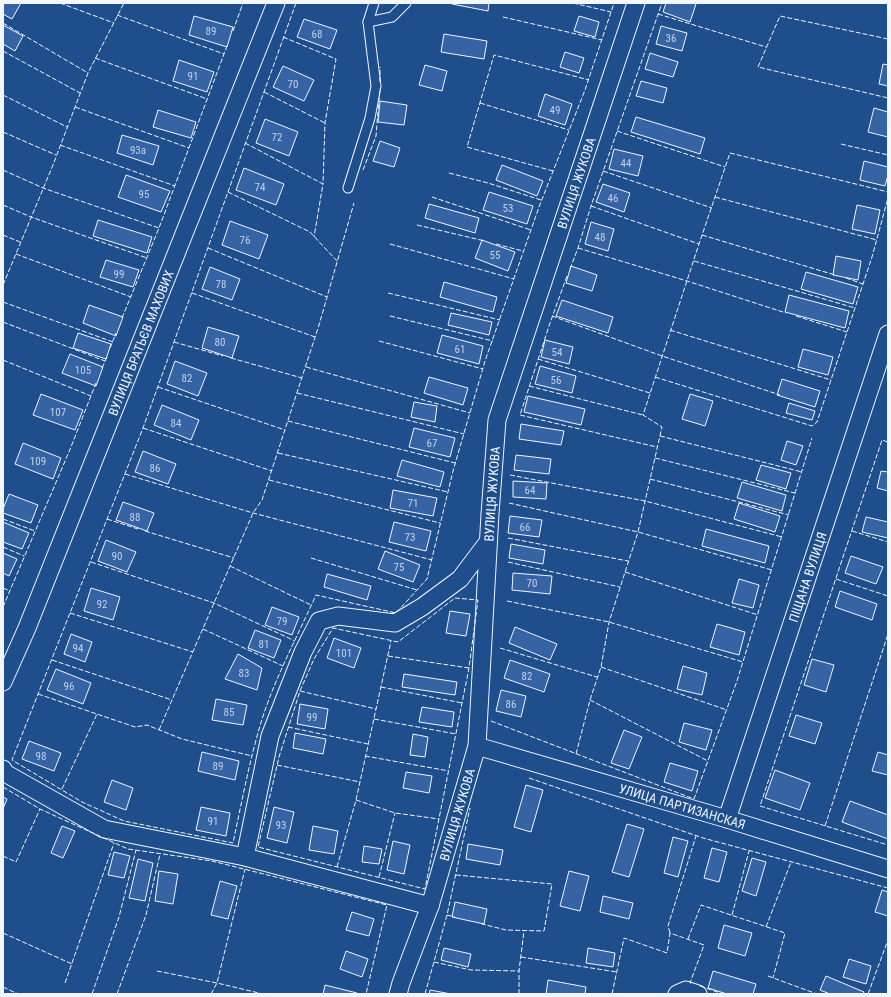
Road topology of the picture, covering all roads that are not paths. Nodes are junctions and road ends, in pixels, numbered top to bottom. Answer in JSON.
{"nodes":[{"id":1,"x":276,"y":3,"type":"edge"},
{"id":2,"x":374,"y":3,"type":"edge"},
{"id":3,"x":406,"y":3,"type":"edge"},
{"id":4,"x":636,"y":3,"type":"edge"},
{"id":5,"x":368,"y":22,"type":"junction"},
{"id":6,"x":348,"y":188,"type":"dead end"},
{"id":7,"x":888,"y":334,"type":"edge"},
{"id":8,"x":488,"y":542,"type":"junction"},
{"id":9,"x":3,"y":682,"type":"edge"},
{"id":10,"x":476,"y":746,"type":"junction"},
{"id":11,"x":3,"y":769,"type":"edge"},
{"id":12,"x":727,"y":819,"type":"junction"},
{"id":13,"x":245,"y":857,"type":"junction"},
{"id":14,"x":888,"y":869,"type":"edge"},
{"id":15,"x":430,"y":906,"type":"junction"},
{"id":16,"x":398,"y":994,"type":"edge"},
{"id":17,"x":677,"y":994,"type":"edge"},
{"id":18,"x":698,"y":994,"type":"edge"}],
"edges":[{"from":1,"to":9,"type":"street","name":"ВУЛИЦЯ БРАТЬЄВ МАХОВИХ"},
{"from":2,"to":5,"type":"lane"},
{"from":3,"to":5,"type":"lane"},
{"from":4,"to":8,"type":"street","name":"ВУЛИЦЯ ЖУКОВА"},
{"from":5,"to":6,"type":"lane"},
{"from":7,"to":12,"type":"street","name":"ПІЩАНА ВУЛИЦЯ"},
{"from":8,"to":10,"type":"street","name":"ВУЛИЦЯ ЖУКОВА"},
{"from":8,"to":13,"type":"street"},
{"from":10,"to":12,"type":"street","name":"УЛИЦА ПАРТИЗАНСКАЯ"},
{"from":10,"to":15,"type":"street","name":"ВУЛИЦЯ ЖУКОВА"},
{"from":11,"to":13,"type":"street"},
{"from":12,"to":14,"type":"street","name":"УЛИЦА ПАРТИЗАНСКАЯ"},
{"from":13,"to":15,"type":"street"},
{"from":15,"to":16,"type":"street","name":"ВУЛИЦЯ ЖУКОВА"},
{"from":17,"to":18,"type":"street"}]}
